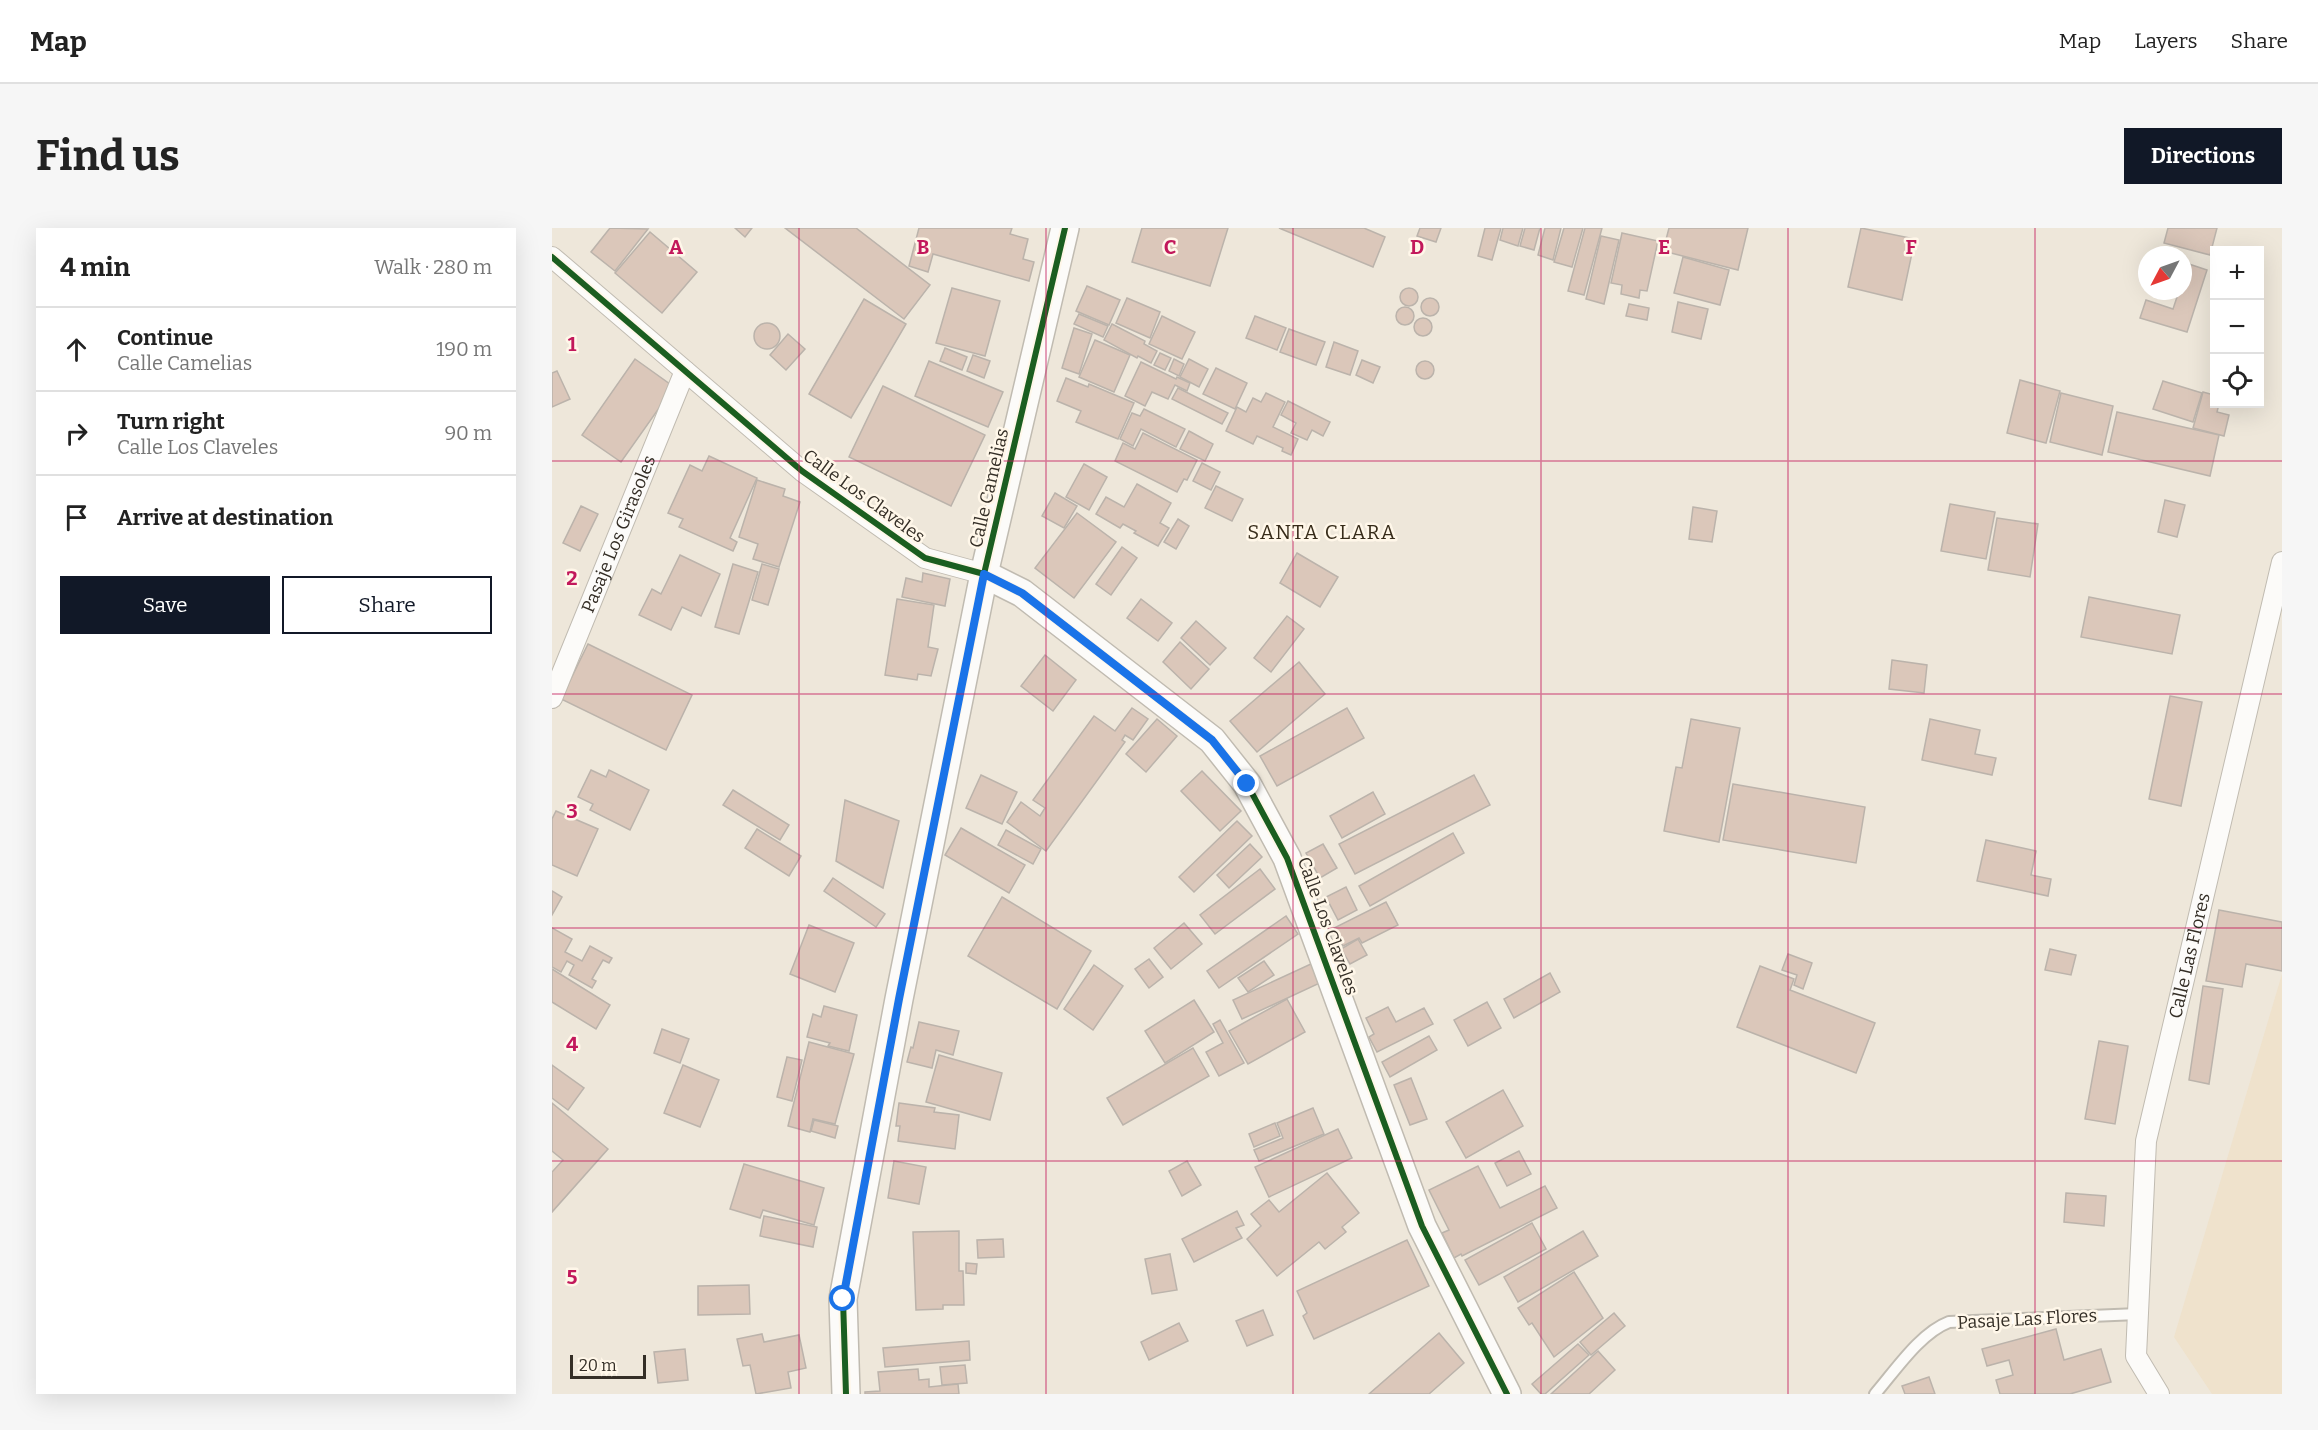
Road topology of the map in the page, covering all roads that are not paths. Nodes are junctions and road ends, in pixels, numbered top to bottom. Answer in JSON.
{"nodes":[{"id":1,"x":1065,"y":228,"type":"edge"},
{"id":2,"x":552,"y":257,"type":"edge"},
{"id":3,"x":685,"y":371,"type":"junction"},
{"id":4,"x":2282,"y":562,"type":"edge"},
{"id":5,"x":984,"y":574,"type":"junction"},
{"id":6,"x":552,"y":698,"type":"edge"},
{"id":7,"x":2138,"y":1314,"type":"junction"},
{"id":8,"x":846,"y":1394,"type":"edge"},
{"id":9,"x":1507,"y":1394,"type":"edge"},
{"id":10,"x":1875,"y":1394,"type":"edge"},
{"id":11,"x":2159,"y":1394,"type":"edge"}],
"edges":[{"from":1,"to":5,"type":"street","name":"Calle Camelias"},
{"from":2,"to":3,"type":"street","name":"Calle Los Claveles"},
{"from":3,"to":5,"type":"street","name":"Calle Los Claveles"},
{"from":3,"to":6,"type":"street","name":"Pasaje Los Girasoles"},
{"from":4,"to":7,"type":"street","name":"Calle Las Flores"},
{"from":5,"to":8,"type":"street","name":"Calle Camelias"},
{"from":5,"to":9,"type":"street","name":"Calle Los Claveles"},
{"from":7,"to":10,"type":"lane","name":"Pasaje Las Flores"},
{"from":7,"to":11,"type":"street","name":"Calle Las Flores"}]}
